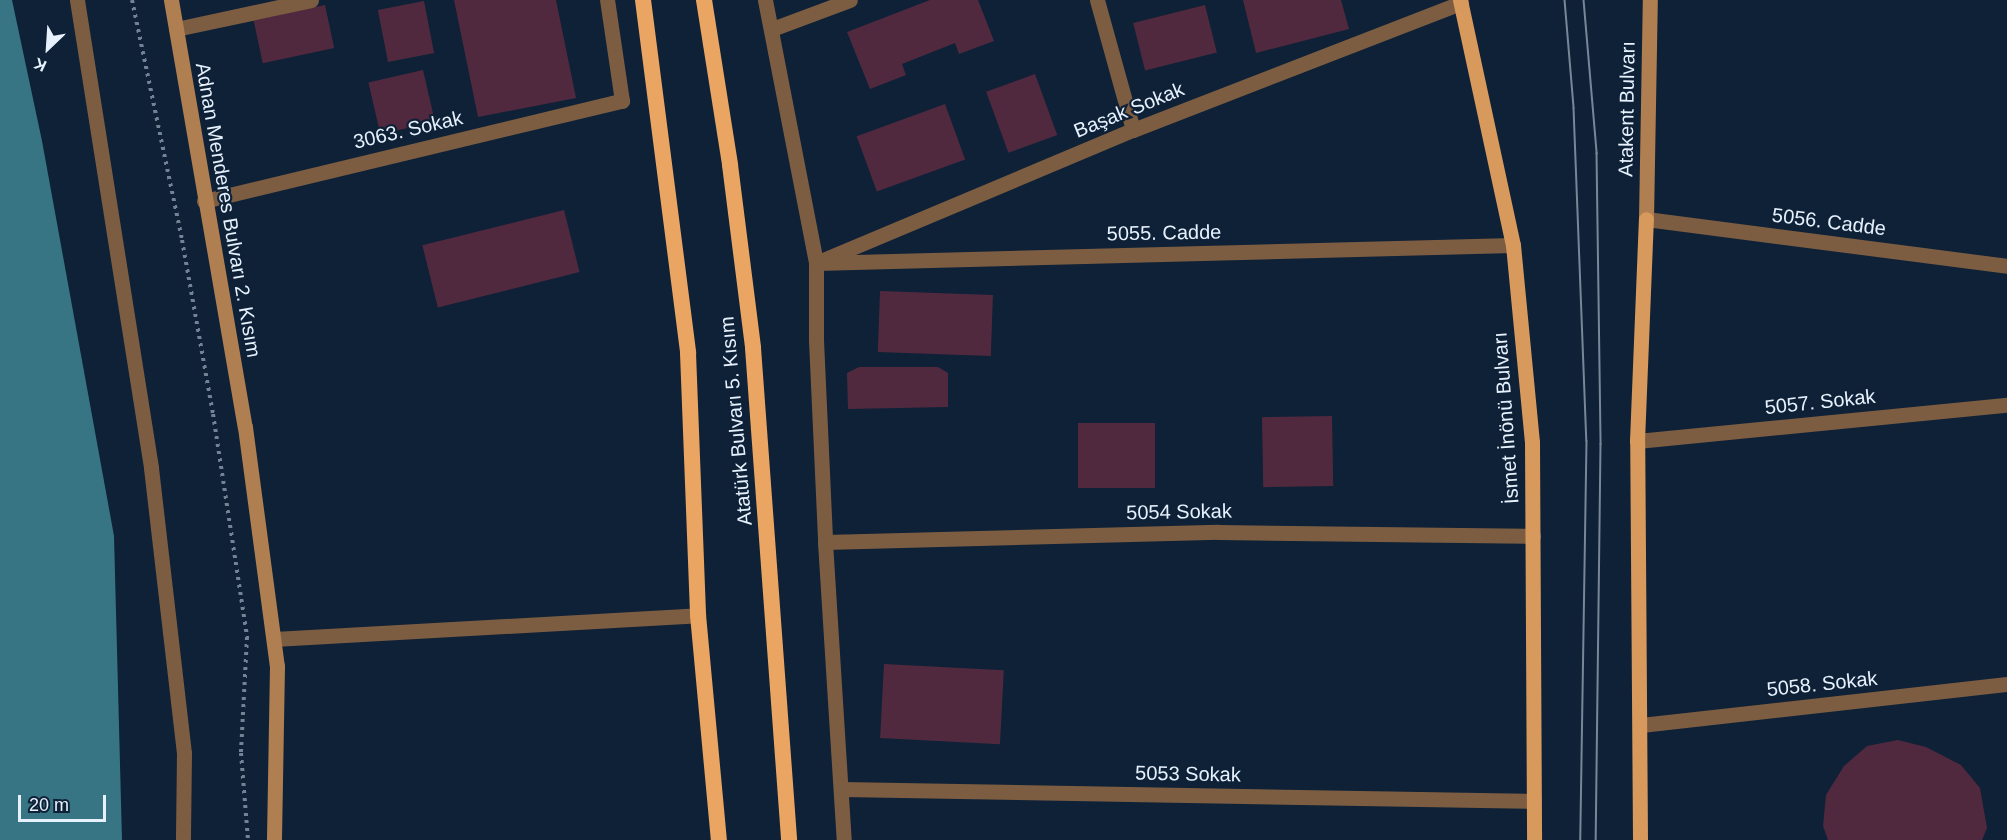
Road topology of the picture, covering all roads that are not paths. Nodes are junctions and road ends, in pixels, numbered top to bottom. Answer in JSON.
{"nodes":[{"id":1,"x":76,"y":0,"type":"edge"},
{"id":2,"x":171,"y":0,"type":"edge"},
{"id":3,"x":311,"y":0,"type":"edge"},
{"id":4,"x":607,"y":0,"type":"edge"},
{"id":5,"x":643,"y":0,"type":"edge"},
{"id":6,"x":704,"y":0,"type":"edge"},
{"id":7,"x":765,"y":0,"type":"edge"},
{"id":8,"x":850,"y":0,"type":"edge"},
{"id":9,"x":1097,"y":0,"type":"edge"},
{"id":10,"x":1650,"y":0,"type":"edge"},
{"id":11,"x":1461,"y":2,"type":"edge"},
{"id":12,"x":176,"y":29,"type":"junction"},
{"id":13,"x":772,"y":29,"type":"junction"},
{"id":14,"x":1133,"y":130,"type":"junction"},
{"id":15,"x":204,"y":201,"type":"junction"},
{"id":16,"x":1646,"y":219,"type":"junction"},
{"id":17,"x":1513,"y":245,"type":"junction"},
{"id":18,"x":816,"y":263,"type":"junction"},
{"id":19,"x":2007,"y":266,"type":"edge"},
{"id":20,"x":2007,"y":405,"type":"edge"},
{"id":21,"x":1637,"y":441,"type":"junction"},
{"id":22,"x":1533,"y":536,"type":"junction"},
{"id":23,"x":825,"y":542,"type":"junction"},
{"id":24,"x":698,"y":615,"type":"junction"},
{"id":25,"x":274,"y":639,"type":"junction"},
{"id":26,"x":2007,"y":684,"type":"edge"},
{"id":27,"x":1641,"y":725,"type":"junction"},
{"id":28,"x":842,"y":789,"type":"junction"},
{"id":29,"x":1534,"y":801,"type":"junction"},
{"id":30,"x":183,"y":840,"type":"edge"},
{"id":31,"x":274,"y":840,"type":"edge"},
{"id":32,"x":719,"y":840,"type":"edge"},
{"id":33,"x":789,"y":840,"type":"edge"},
{"id":34,"x":844,"y":840,"type":"edge"},
{"id":35,"x":1534,"y":840,"type":"edge"},
{"id":36,"x":1640,"y":840,"type":"edge"}],
"edges":[{"from":1,"to":30,"type":"street"},
{"from":2,"to":12,"type":"main road","name":"Adnan Menderes Bulvarı 2. Kısım"},
{"from":3,"to":12,"type":"street"},
{"from":4,"to":15,"type":"street","name":"3063. Sokak"},
{"from":5,"to":24,"type":"highway"},
{"from":6,"to":33,"type":"highway","name":"Atatürk Bulvarı 5. Kısım"},
{"from":7,"to":13,"type":"street"},
{"from":8,"to":13,"type":"street"},
{"from":9,"to":14,"type":"street"},
{"from":10,"to":16,"type":"main road","name":"Atakent Bulvarı"},
{"from":11,"to":14,"type":"street","name":"Başak Sokak"},
{"from":11,"to":17,"type":"main road","name":"İsmet İnönü Bulvarı"},
{"from":12,"to":15,"type":"main road","name":"Adnan Menderes Bulvarı 2. Kısım"},
{"from":13,"to":18,"type":"street"},
{"from":14,"to":18,"type":"street","name":"Başak Sokak"},
{"from":15,"to":25,"type":"main road","name":"Adnan Menderes Bulvarı 2. Kısım"},
{"from":16,"to":19,"type":"street","name":"5056. Cadde"},
{"from":16,"to":21,"type":"main road"},
{"from":17,"to":18,"type":"street","name":"5055. Cadde"},
{"from":17,"to":22,"type":"main road","name":"İsmet İnönü Bulvarı"},
{"from":18,"to":23,"type":"street"},
{"from":20,"to":21,"type":"street","name":"5057. Sokak"},
{"from":21,"to":27,"type":"main road"},
{"from":22,"to":23,"type":"street","name":"5054 Sokak"},
{"from":22,"to":29,"type":"main road","name":"İsmet İnönü Bulvarı"},
{"from":23,"to":28,"type":"street"},
{"from":24,"to":25,"type":"street"},
{"from":24,"to":32,"type":"highway"},
{"from":25,"to":31,"type":"main road","name":"Adnan Menderes Bulvarı 2. Kısım"},
{"from":26,"to":27,"type":"street","name":"5058. Sokak"},
{"from":27,"to":36,"type":"main road"},
{"from":28,"to":29,"type":"street","name":"5053 Sokak"},
{"from":28,"to":34,"type":"street"},
{"from":29,"to":35,"type":"main road","name":"İsmet İnönü Bulvarı"}]}
